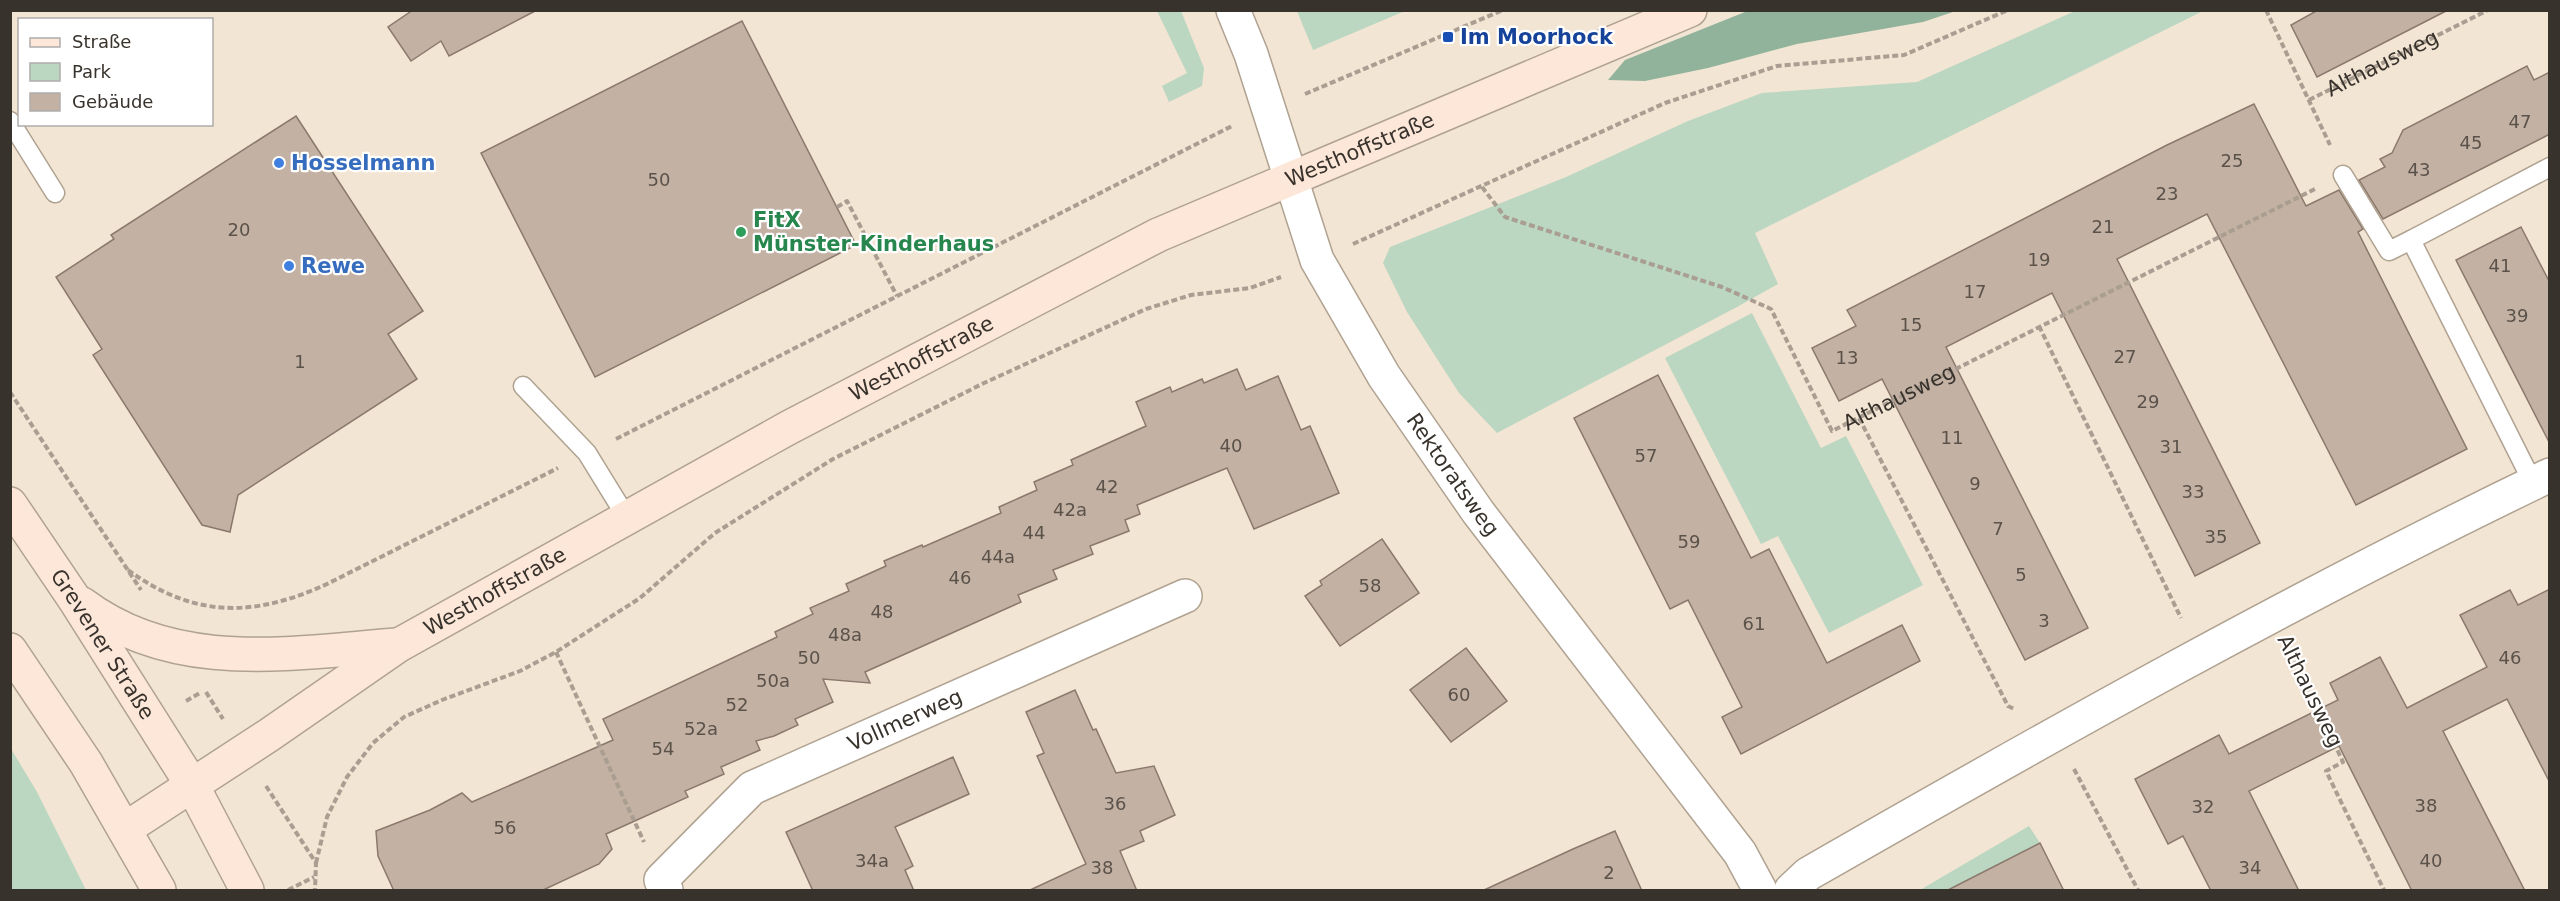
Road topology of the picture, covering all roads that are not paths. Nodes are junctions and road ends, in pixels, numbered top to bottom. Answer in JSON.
{"nodes":[{"id":1,"x":1233,"y":10,"type":"edge"},
{"id":2,"x":1690,"y":10,"type":"edge"},
{"id":3,"x":13,"y":129,"type":"edge"},
{"id":4,"x":2550,"y":167,"type":"edge"},
{"id":5,"x":2343,"y":176,"type":"road end"},
{"id":6,"x":1289,"y":179,"type":"junction"},
{"id":7,"x":55,"y":193,"type":"dead end"},
{"id":8,"x":2411,"y":240,"type":"junction"},
{"id":9,"x":523,"y":386,"type":"dead end"},
{"id":10,"x":2541,"y":479,"type":"edge"},
{"id":11,"x":10,"y":504,"type":"edge"},
{"id":12,"x":627,"y":518,"type":"junction"},
{"id":13,"x":1185,"y":596,"type":"dead end"},
{"id":14,"x":75,"y":600,"type":"junction"},
{"id":15,"x":399,"y":645,"type":"junction"},
{"id":16,"x":10,"y":650,"type":"edge"},
{"id":17,"x":192,"y":785,"type":"junction"},
{"id":18,"x":125,"y":829,"type":"junction"},
{"id":19,"x":664,"y":885,"type":"edge"},
{"id":20,"x":159,"y":891,"type":"edge"},
{"id":21,"x":247,"y":891,"type":"edge"},
{"id":22,"x":1760,"y":891,"type":"edge"},
{"id":23,"x":1791,"y":891,"type":"edge"}],
"edges":[{"from":1,"to":6,"type":"street","name":"Rektoratsweg"},
{"from":2,"to":6,"type":"street","name":"Westhoffstraße"},
{"from":3,"to":7,"type":"lane"},
{"from":4,"to":8,"type":"lane"},
{"from":5,"to":8,"type":"lane"},
{"from":6,"to":12,"type":"street","name":"Westhoffstraße"},
{"from":6,"to":22,"type":"street","name":"Rektoratsweg"},
{"from":8,"to":10,"type":"lane","name":"Althausweg"},
{"from":9,"to":12,"type":"lane"},
{"from":10,"to":23,"type":"street","name":"Althausweg"},
{"from":11,"to":14,"type":"street","name":"Grevener Straße"},
{"from":12,"to":15,"type":"street","name":"Westhoffstraße"},
{"from":13,"to":19,"type":"street","name":"Vollmerweg"},
{"from":14,"to":15,"type":"street"},
{"from":14,"to":17,"type":"street","name":"Grevener Straße"},
{"from":15,"to":17,"type":"street","name":"Westhoffstraße"},
{"from":16,"to":18,"type":"street"},
{"from":17,"to":18,"type":"street"},
{"from":17,"to":21,"type":"street","name":"Grevener Straße"},
{"from":18,"to":20,"type":"street"}]}
